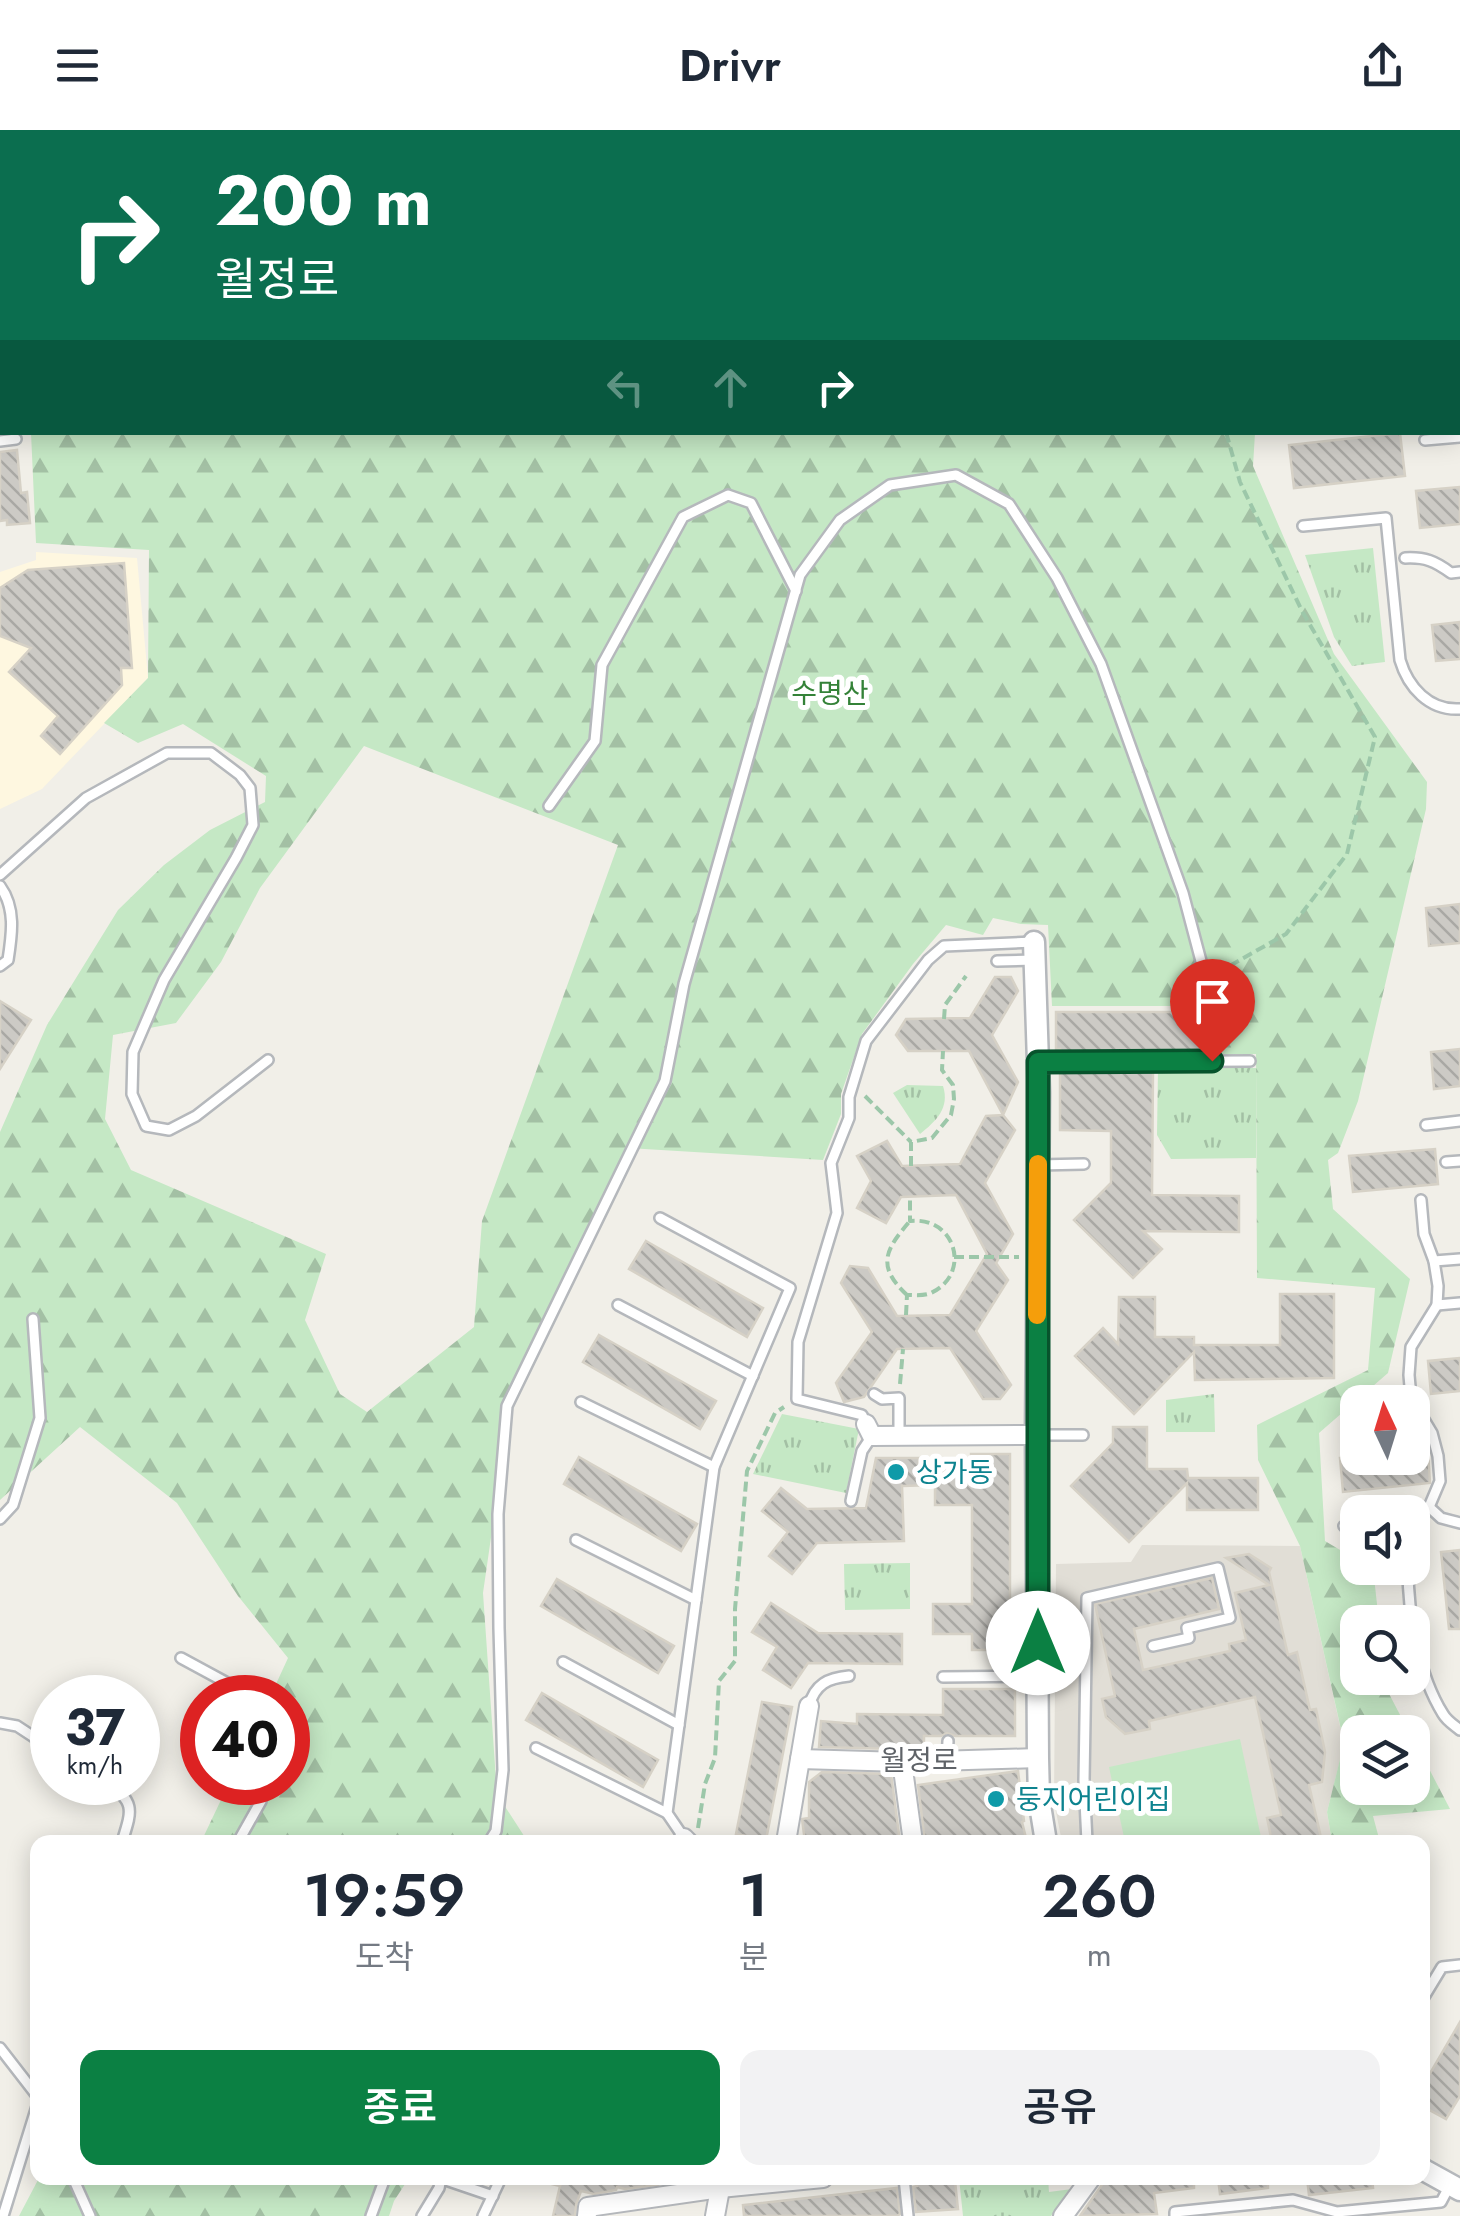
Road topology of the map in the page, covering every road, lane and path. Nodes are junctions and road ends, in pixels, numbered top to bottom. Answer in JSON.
{"nodes":[{"id":1,"x":1227,"y":435,"type":"edge"},
{"id":2,"x":1460,"y":437,"type":"edge"},
{"id":3,"x":16,"y":439,"type":"dead end"},
{"id":4,"x":1424,"y":440,"type":"dead end"},
{"id":5,"x":0,"y":441,"type":"edge"},
{"id":6,"x":1304,"y":526,"type":"dead end"},
{"id":7,"x":1405,"y":558,"type":"dead end"},
{"id":8,"x":1460,"y":572,"type":"edge"},
{"id":9,"x":796,"y":591,"type":"junction"},
{"id":10,"x":1460,"y":709,"type":"edge"},
{"id":11,"x":549,"y":806,"type":"dead end"},
{"id":12,"x":0,"y":876,"type":"edge"},
{"id":13,"x":0,"y":886,"type":"edge"},
{"id":14,"x":1034,"y":951,"type":"junction"},
{"id":15,"x":997,"y":961,"type":"dead end"},
{"id":16,"x":0,"y":966,"type":"edge"},
{"id":17,"x":966,"y":976,"type":"dead end"},
{"id":18,"x":1206,"y":980,"type":"junction"},
{"id":19,"x":944,"y":1019,"type":"dead end"},
{"id":20,"x":943,"y":1051,"type":"dead end"},
{"id":21,"x":268,"y":1060,"type":"dead end"},
{"id":22,"x":1212,"y":1061,"type":"junction"},
{"id":23,"x":1250,"y":1061,"type":"dead end"},
{"id":24,"x":1038,"y":1062,"type":"junction"},
{"id":25,"x":853,"y":1084,"type":"junction"},
{"id":26,"x":1460,"y":1122,"type":"edge"},
{"id":27,"x":1426,"y":1125,"type":"dead end"},
{"id":28,"x":911,"y":1142,"type":"junction"},
{"id":29,"x":1460,"y":1161,"type":"edge"},
{"id":30,"x":1446,"y":1162,"type":"dead end"},
{"id":31,"x":1038,"y":1164,"type":"junction"},
{"id":32,"x":1084,"y":1164,"type":"dead end"},
{"id":33,"x":911,"y":1166,"type":"dead end"},
{"id":34,"x":910,"y":1197,"type":"dead end"},
{"id":35,"x":1421,"y":1200,"type":"dead end"},
{"id":36,"x":660,"y":1218,"type":"dead end"},
{"id":37,"x":910,"y":1221,"type":"junction"},
{"id":38,"x":954,"y":1257,"type":"junction"},
{"id":39,"x":1037,"y":1257,"type":"junction"},
{"id":40,"x":1460,"y":1259,"type":"edge"},
{"id":41,"x":1434,"y":1262,"type":"junction"},
{"id":42,"x":908,"y":1296,"type":"junction"},
{"id":43,"x":1460,"y":1303,"type":"edge"},
{"id":44,"x":618,"y":1305,"type":"dead end"},
{"id":45,"x":1437,"y":1305,"type":"junction"},
{"id":46,"x":906,"y":1316,"type":"dead end"},
{"id":47,"x":34,"y":1319,"type":"dead end"},
{"id":48,"x":903,"y":1349,"type":"dead end"},
{"id":49,"x":753,"y":1376,"type":"junction"},
{"id":50,"x":874,"y":1394,"type":"dead end"},
{"id":51,"x":899,"y":1398,"type":"junction"},
{"id":52,"x":797,"y":1399,"type":"junction"},
{"id":53,"x":581,"y":1402,"type":"dead end"},
{"id":54,"x":869,"y":1430,"type":"junction"},
{"id":55,"x":1083,"y":1434,"type":"dead end"},
{"id":56,"x":1036,"y":1435,"type":"junction"},
{"id":57,"x":899,"y":1436,"type":"junction"},
{"id":58,"x":714,"y":1467,"type":"junction"},
{"id":59,"x":851,"y":1501,"type":"dead end"},
{"id":60,"x":1430,"y":1506,"type":"joint"},
{"id":61,"x":0,"y":1519,"type":"edge"},
{"id":62,"x":1460,"y":1523,"type":"edge"},
{"id":63,"x":576,"y":1540,"type":"dead end"},
{"id":64,"x":1408,"y":1585,"type":"edge"},
{"id":65,"x":696,"y":1600,"type":"junction"},
{"id":66,"x":1153,"y":1646,"type":"dead end"},
{"id":67,"x":181,"y":1658,"type":"dead end"},
{"id":68,"x":563,"y":1662,"type":"dead end"},
{"id":69,"x":212,"y":1675,"type":"edge"},
{"id":70,"x":848,"y":1676,"type":"dead end"},
{"id":71,"x":1038,"y":1676,"type":"junction"},
{"id":72,"x":943,"y":1677,"type":"dead end"},
{"id":73,"x":809,"y":1706,"type":"joint"},
{"id":74,"x":0,"y":1723,"type":"edge"},
{"id":75,"x":679,"y":1726,"type":"junction"},
{"id":76,"x":1460,"y":1730,"type":"edge"},
{"id":77,"x":30,"y":1734,"type":"edge"},
{"id":78,"x":948,"y":1740,"type":"dead end"},
{"id":79,"x":536,"y":1748,"type":"dead end"},
{"id":80,"x":1038,"y":1758,"type":"junction"},
{"id":81,"x":800,"y":1759,"type":"junction"},
{"id":82,"x":947,"y":1760,"type":"junction"},
{"id":83,"x":902,"y":1762,"type":"junction"},
{"id":84,"x":129,"y":1805,"type":"edge"},
{"id":85,"x":259,"y":1805,"type":"edge"},
{"id":86,"x":666,"y":1812,"type":"junction"},
{"id":87,"x":124,"y":1835,"type":"edge"},
{"id":88,"x":242,"y":1835,"type":"edge"},
{"id":89,"x":493,"y":1835,"type":"edge"},
{"id":90,"x":684,"y":1835,"type":"edge"},
{"id":91,"x":691,"y":1835,"type":"edge"},
{"id":92,"x":787,"y":1835,"type":"edge"},
{"id":93,"x":912,"y":1835,"type":"edge"},
{"id":94,"x":1045,"y":1835,"type":"edge"},
{"id":95,"x":1088,"y":1835,"type":"edge"},
{"id":96,"x":1460,"y":1965,"type":"edge"},
{"id":97,"x":1430,"y":1987,"type":"edge"},
{"id":98,"x":0,"y":2048,"type":"edge"},
{"id":99,"x":30,"y":2089,"type":"edge"},
{"id":100,"x":30,"y":2127,"type":"edge"},
{"id":101,"x":1430,"y":2172,"type":"edge"},
{"id":102,"x":1457,"y":2181,"type":"edge"},
{"id":103,"x":77,"y":2185,"type":"edge"},
{"id":104,"x":382,"y":2185,"type":"edge"},
{"id":105,"x":439,"y":2185,"type":"edge"},
{"id":106,"x":461,"y":2185,"type":"edge"},
{"id":107,"x":498,"y":2185,"type":"edge"},
{"id":108,"x":711,"y":2185,"type":"edge"},
{"id":109,"x":722,"y":2185,"type":"edge"},
{"id":110,"x":905,"y":2185,"type":"edge"},
{"id":111,"x":1086,"y":2185,"type":"edge"},
{"id":112,"x":493,"y":2196,"type":"junction"},
{"id":113,"x":1338,"y":2214,"type":"edge"},
{"id":114,"x":3,"y":2216,"type":"edge"},
{"id":115,"x":90,"y":2216,"type":"edge"},
{"id":116,"x":371,"y":2216,"type":"edge"},
{"id":117,"x":422,"y":2216,"type":"edge"},
{"id":118,"x":483,"y":2216,"type":"edge"},
{"id":119,"x":586,"y":2216,"type":"edge"},
{"id":120,"x":715,"y":2216,"type":"edge"},
{"id":121,"x":908,"y":2216,"type":"edge"},
{"id":122,"x":1063,"y":2216,"type":"edge"},
{"id":123,"x":1175,"y":2216,"type":"edge"}],
"edges":[{"from":1,"to":18,"type":"path"},
{"from":2,"to":4,"type":"lane"},
{"from":3,"to":5,"type":"lane"},
{"from":6,"to":10,"type":"lane"},
{"from":7,"to":8,"type":"lane"},
{"from":9,"to":11,"type":"lane"},
{"from":9,"to":18,"type":"lane"},
{"from":9,"to":89,"type":"lane"},
{"from":12,"to":21,"type":"lane"},
{"from":13,"to":16,"type":"lane"},
{"from":14,"to":15,"type":"lane"},
{"from":14,"to":24,"type":"street"},
{"from":14,"to":25,"type":"lane"},
{"from":17,"to":19,"type":"path"},
{"from":18,"to":22,"type":"path"},
{"from":20,"to":28,"type":"path"},
{"from":22,"to":23,"type":"lane"},
{"from":22,"to":24,"type":"lane"},
{"from":24,"to":31,"type":"street"},
{"from":25,"to":28,"type":"path"},
{"from":25,"to":52,"type":"lane"},
{"from":26,"to":27,"type":"lane"},
{"from":28,"to":33,"type":"path"},
{"from":29,"to":30,"type":"lane"},
{"from":31,"to":32,"type":"lane"},
{"from":31,"to":39,"type":"street"},
{"from":34,"to":37,"type":"path"},
{"from":35,"to":41,"type":"lane"},
{"from":36,"to":49,"type":"lane"},
{"from":37,"to":38,"type":"path"},
{"from":37,"to":42,"type":"path"},
{"from":38,"to":39,"type":"path"},
{"from":38,"to":42,"type":"path"},
{"from":39,"to":56,"type":"street"},
{"from":40,"to":41,"type":"lane"},
{"from":41,"to":45,"type":"lane"},
{"from":42,"to":46,"type":"path"},
{"from":43,"to":45,"type":"lane"},
{"from":44,"to":49,"type":"lane"},
{"from":45,"to":60,"type":"lane"},
{"from":47,"to":61,"type":"lane"},
{"from":48,"to":51,"type":"path"},
{"from":49,"to":58,"type":"lane"},
{"from":50,"to":51,"type":"lane"},
{"from":51,"to":57,"type":"lane"},
{"from":52,"to":54,"type":"lane"},
{"from":52,"to":91,"type":"path"},
{"from":53,"to":58,"type":"lane"},
{"from":54,"to":57,"type":"street"},
{"from":54,"to":59,"type":"lane"},
{"from":55,"to":56,"type":"lane"},
{"from":56,"to":57,"type":"street"},
{"from":56,"to":71,"type":"street"},
{"from":58,"to":65,"type":"lane"},
{"from":60,"to":62,"type":"lane"},
{"from":63,"to":65,"type":"lane"},
{"from":64,"to":76,"type":"lane"},
{"from":65,"to":75,"type":"lane"},
{"from":66,"to":95,"type":"lane"},
{"from":67,"to":69,"type":"lane"},
{"from":68,"to":75,"type":"lane"},
{"from":70,"to":73,"type":"lane"},
{"from":71,"to":72,"type":"lane"},
{"from":71,"to":80,"type":"street"},
{"from":73,"to":81,"type":"street"},
{"from":74,"to":77,"type":"lane"},
{"from":75,"to":86,"type":"lane"},
{"from":78,"to":82,"type":"lane"},
{"from":79,"to":86,"type":"lane"},
{"from":80,"to":82,"type":"street","name":"월정로"},
{"from":80,"to":94,"type":"street"},
{"from":81,"to":83,"type":"street","name":"월정로"},
{"from":81,"to":92,"type":"street"},
{"from":82,"to":83,"type":"street","name":"월정로"},
{"from":83,"to":93,"type":"street"},
{"from":84,"to":87,"type":"lane"},
{"from":85,"to":88,"type":"lane"},
{"from":86,"to":90,"type":"lane"},
{"from":96,"to":97,"type":"lane"},
{"from":98,"to":99,"type":"lane"},
{"from":100,"to":114,"type":"lane"},
{"from":101,"to":102,"type":"street"},
{"from":102,"to":113,"type":"lane"},
{"from":103,"to":115,"type":"lane"},
{"from":104,"to":116,"type":"lane"},
{"from":105,"to":117,"type":"lane"},
{"from":106,"to":112,"type":"lane"},
{"from":107,"to":112,"type":"lane"},
{"from":108,"to":119,"type":"street"},
{"from":109,"to":120,"type":"street"},
{"from":110,"to":121,"type":"lane"},
{"from":111,"to":122,"type":"street"},
{"from":112,"to":118,"type":"lane"},
{"from":113,"to":123,"type":"lane"}]}
